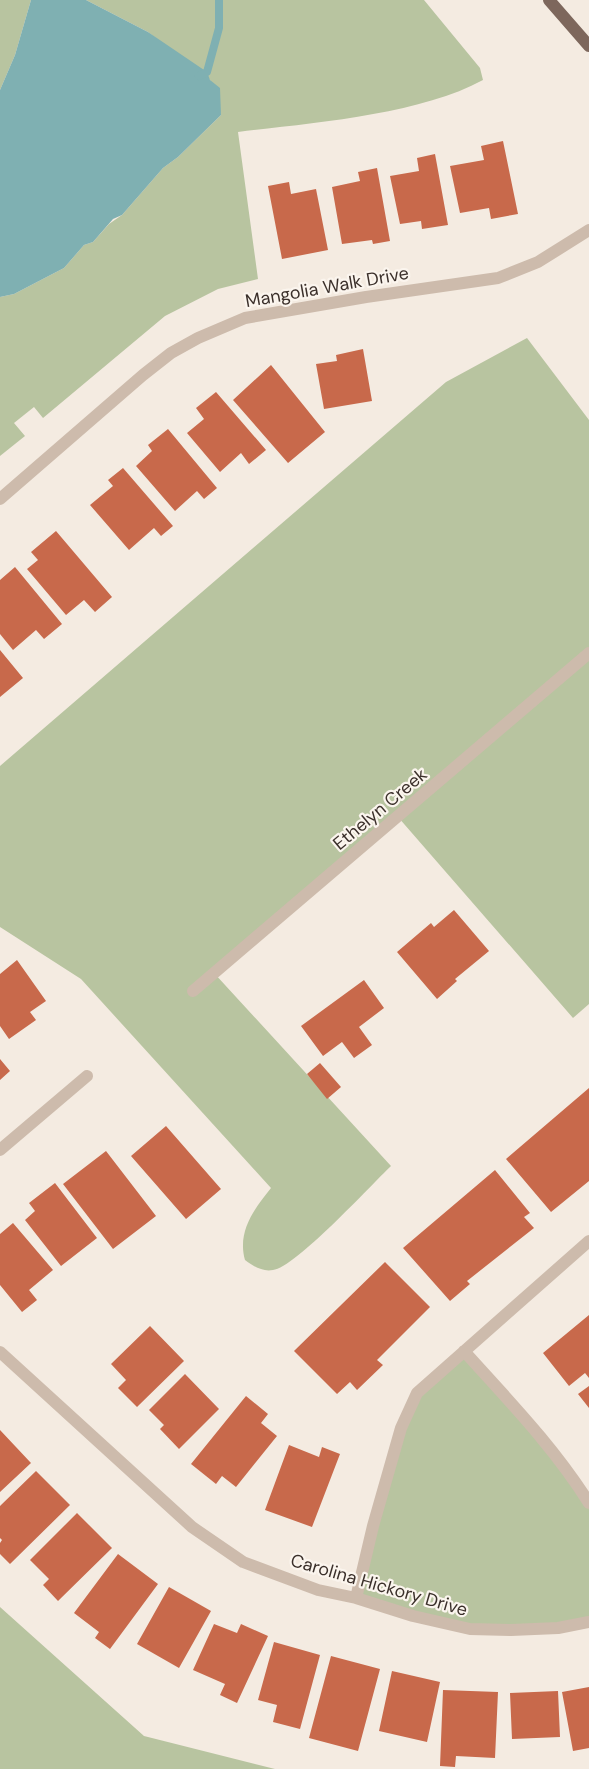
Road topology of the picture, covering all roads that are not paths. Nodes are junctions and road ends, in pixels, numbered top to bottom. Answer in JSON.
{"nodes":[{"id":1,"x":549,"y":0,"type":"edge"},
{"id":2,"x":589,"y":46,"type":"edge"},
{"id":3,"x":589,"y":230,"type":"edge"},
{"id":4,"x":0,"y":500,"type":"edge"},
{"id":5,"x":589,"y":653,"type":"edge"},
{"id":6,"x":193,"y":990,"type":"dead end"},
{"id":7,"x":87,"y":1076,"type":"dead end"},
{"id":8,"x":0,"y":1150,"type":"edge"},
{"id":9,"x":589,"y":1241,"type":"edge"},
{"id":10,"x":464,"y":1351,"type":"junction"},
{"id":11,"x":0,"y":1352,"type":"edge"},
{"id":12,"x":589,"y":1503,"type":"edge"},
{"id":13,"x":356,"y":1598,"type":"junction"},
{"id":14,"x":589,"y":1622,"type":"edge"}],
"edges":[{"from":1,"to":2,"type":"main road"},
{"from":3,"to":4,"type":"street","name":"Mangolia Walk Drive"},
{"from":5,"to":6,"type":"street","name":"Ethelyn Creek"},
{"from":7,"to":8,"type":"street"},
{"from":9,"to":10,"type":"street"},
{"from":10,"to":12,"type":"street"},
{"from":10,"to":13,"type":"street"},
{"from":11,"to":13,"type":"street","name":"Carolina Hickory Drive"},
{"from":13,"to":14,"type":"street","name":"Carolina Hickory Drive"}]}
